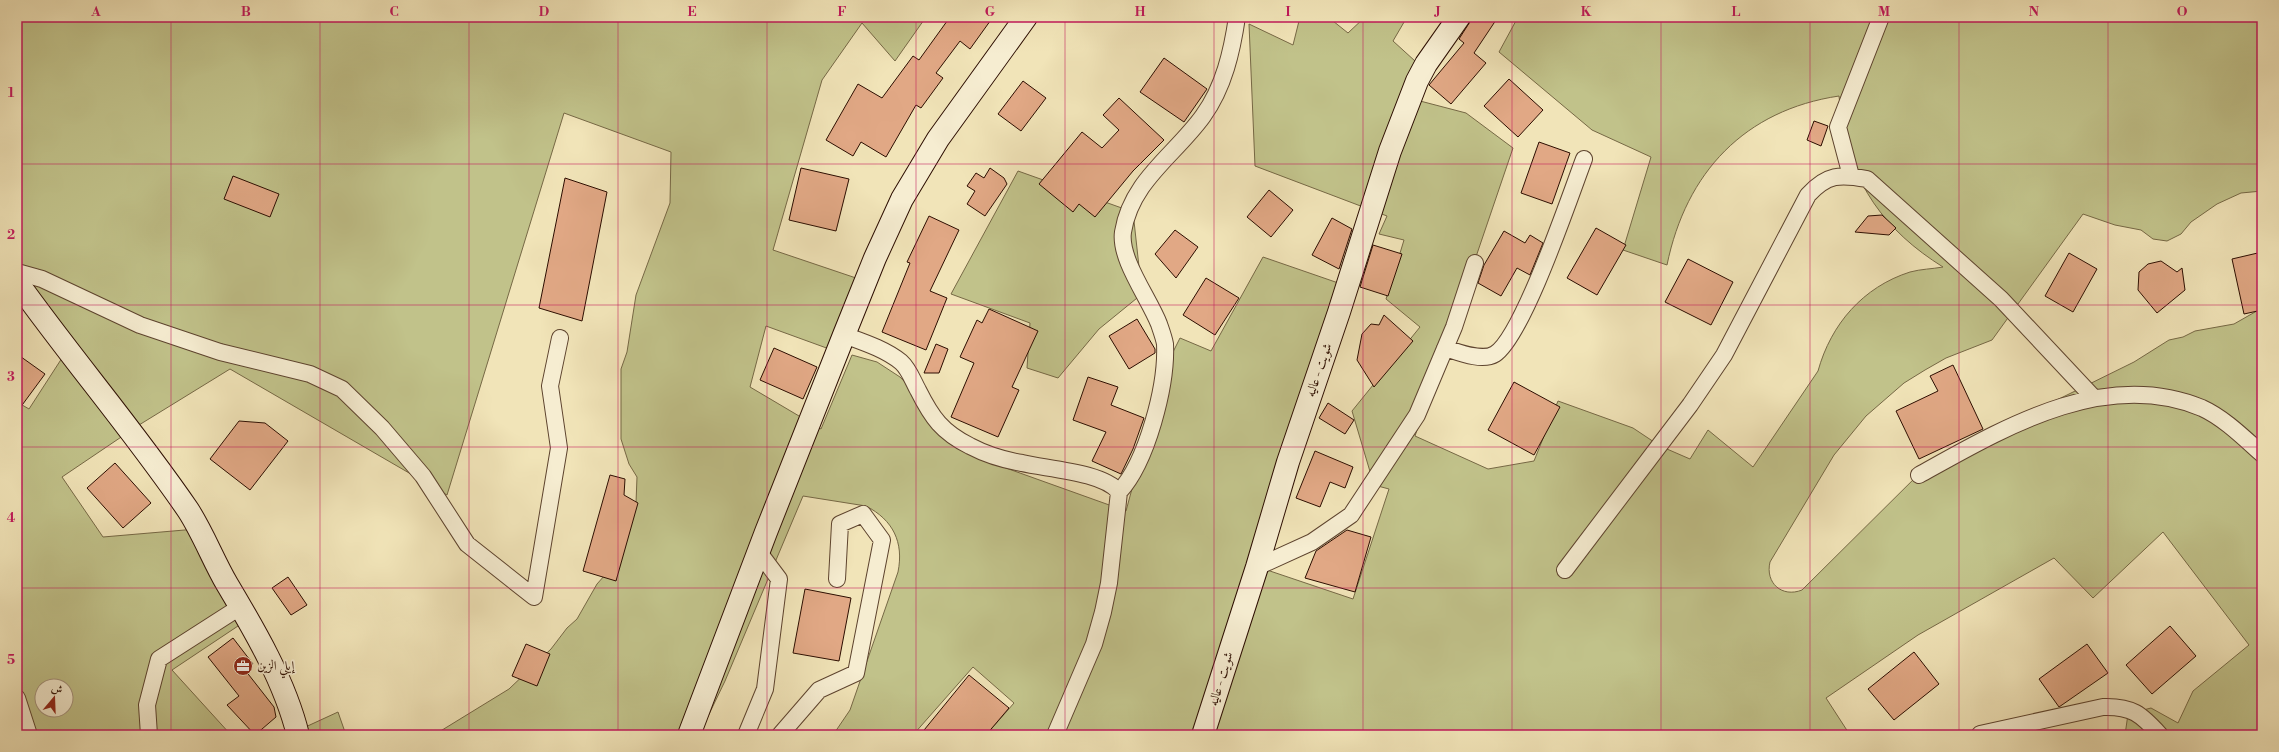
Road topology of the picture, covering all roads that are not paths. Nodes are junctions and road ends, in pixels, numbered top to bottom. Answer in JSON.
{"nodes":[{"id":1,"x":1026,"y":17,"type":"edge"},
{"id":2,"x":1238,"y":17,"type":"edge"},
{"id":3,"x":1459,"y":17,"type":"edge"},
{"id":4,"x":1881,"y":17,"type":"edge"},
{"id":5,"x":1584,"y":159,"type":"dead end"},
{"id":6,"x":1851,"y":176,"type":"junction"},
{"id":7,"x":1475,"y":263,"type":"dead end"},
{"id":8,"x":17,"y":272,"type":"edge"},
{"id":9,"x":17,"y":282,"type":"edge"},
{"id":10,"x":844,"y":335,"type":"junction"},
{"id":11,"x":560,"y":338,"type":"dead end"},
{"id":12,"x":1445,"y":348,"type":"junction"},
{"id":13,"x":2093,"y":397,"type":"junction"},
{"id":14,"x":2262,"y":454,"type":"edge"},
{"id":15,"x":1919,"y":475,"type":"dead end"},
{"id":16,"x":1119,"y":492,"type":"junction"},
{"id":17,"x":758,"y":551,"type":"junction"},
{"id":18,"x":1257,"y":567,"type":"junction"},
{"id":19,"x":1565,"y":570,"type":"dead end"},
{"id":20,"x":837,"y":579,"type":"dead end"},
{"id":21,"x":240,"y":606,"type":"junction"},
{"id":22,"x":17,"y":698,"type":"edge"},
{"id":23,"x":1980,"y":734,"type":"dead end"},
{"id":24,"x":29,"y":735,"type":"edge"},
{"id":25,"x":149,"y":735,"type":"edge"},
{"id":26,"x":298,"y":735,"type":"edge"},
{"id":27,"x":689,"y":735,"type":"edge"},
{"id":28,"x":746,"y":735,"type":"edge"},
{"id":29,"x":780,"y":735,"type":"edge"},
{"id":30,"x":1055,"y":735,"type":"edge"},
{"id":31,"x":1203,"y":735,"type":"edge"},
{"id":32,"x":2160,"y":735,"type":"edge"}],
"edges":[{"from":1,"to":10,"type":"main road"},
{"from":2,"to":16,"type":"street"},
{"from":3,"to":18,"type":"main road","name":"شويت - عاليه"},
{"from":4,"to":6,"type":"street"},
{"from":5,"to":12,"type":"street"},
{"from":6,"to":13,"type":"street"},
{"from":6,"to":19,"type":"street"},
{"from":7,"to":12,"type":"street"},
{"from":8,"to":11,"type":"street"},
{"from":9,"to":21,"type":"main road"},
{"from":10,"to":16,"type":"street"},
{"from":10,"to":17,"type":"main road"},
{"from":12,"to":18,"type":"street"},
{"from":13,"to":14,"type":"street"},
{"from":13,"to":15,"type":"street"},
{"from":16,"to":30,"type":"street"},
{"from":17,"to":27,"type":"main road"},
{"from":17,"to":28,"type":"street"},
{"from":18,"to":31,"type":"main road","name":"شويت - عاليه"},
{"from":20,"to":29,"type":"street"},
{"from":21,"to":25,"type":"street"},
{"from":21,"to":26,"type":"main road"},
{"from":22,"to":24,"type":"street"},
{"from":23,"to":32,"type":"street"}]}
